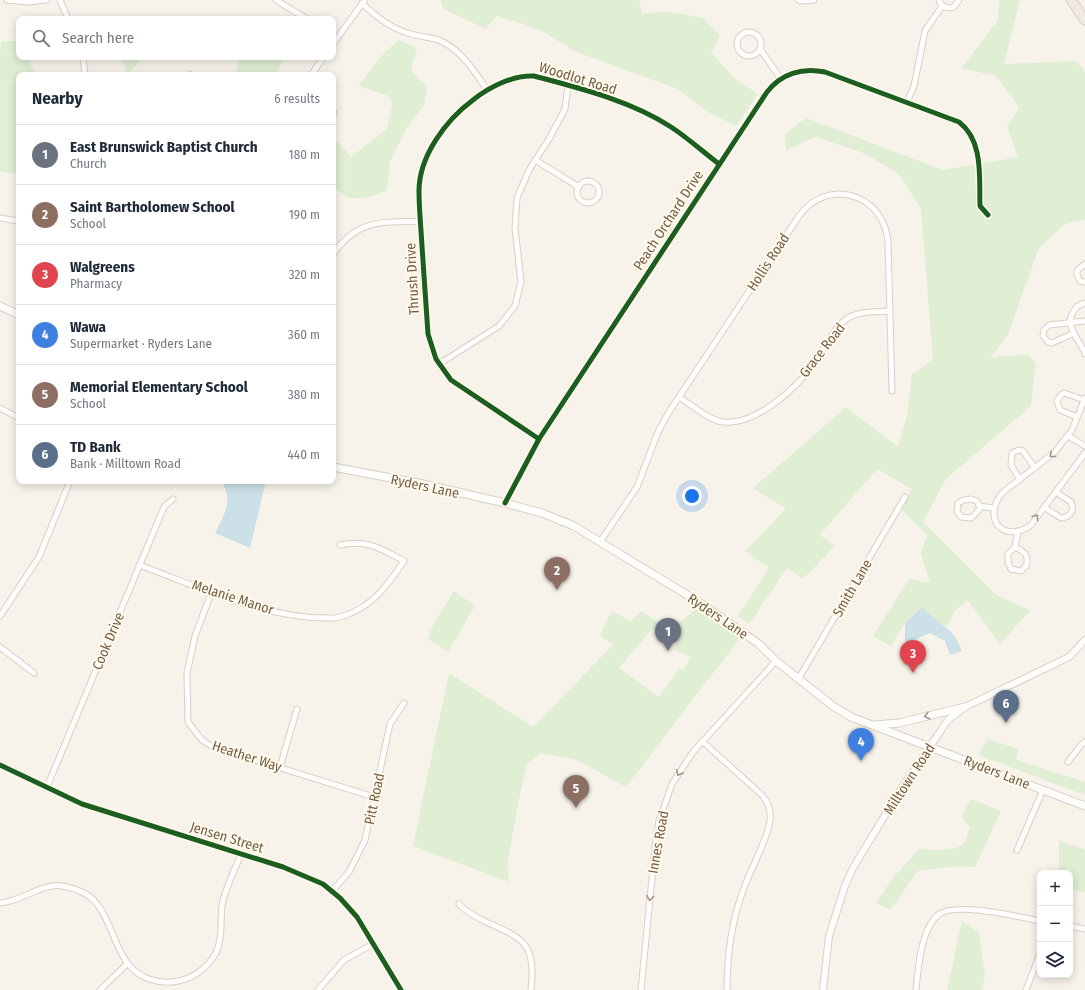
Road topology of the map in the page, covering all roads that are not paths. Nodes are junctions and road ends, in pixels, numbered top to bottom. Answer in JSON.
{"nodes":[{"id":1,"x":7,"y":0,"type":"edge"},
{"id":2,"x":47,"y":0,"type":"edge"},
{"id":3,"x":60,"y":0,"type":"edge"},
{"id":4,"x":276,"y":0,"type":"edge"},
{"id":5,"x":798,"y":0,"type":"edge"},
{"id":6,"x":814,"y":0,"type":"edge"},
{"id":7,"x":939,"y":0,"type":"edge"},
{"id":8,"x":959,"y":0,"type":"edge"},
{"id":9,"x":1071,"y":0,"type":"edge"},
{"id":10,"x":363,"y":1,"type":"edge"},
{"id":11,"x":942,"y":6,"type":"junction"},
{"id":12,"x":67,"y":16,"type":"edge"},
{"id":13,"x":301,"y":16,"type":"edge"},
{"id":14,"x":1085,"y":20,"type":"edge"},
{"id":15,"x":336,"y":39,"type":"edge"},
{"id":16,"x":760,"y":49,"type":"junction"},
{"id":17,"x":83,"y":60,"type":"edge"},
{"id":18,"x":322,"y":60,"type":"edge"},
{"id":19,"x":85,"y":72,"type":"edge"},
{"id":20,"x":313,"y":72,"type":"edge"},
{"id":21,"x":781,"y":79,"type":"junction"},
{"id":22,"x":568,"y":85,"type":"junction"},
{"id":23,"x":487,"y":90,"type":"junction"},
{"id":24,"x":907,"y":102,"type":"junction"},
{"id":25,"x":536,"y":160,"type":"junction"},
{"id":26,"x":719,"y":164,"type":"junction"},
{"id":27,"x":579,"y":187,"type":"junction"},
{"id":28,"x":988,"y":215,"type":"dead end"},
{"id":29,"x":0,"y":218,"type":"edge"},
{"id":30,"x":16,"y":221,"type":"edge"},
{"id":31,"x":421,"y":221,"type":"junction"},
{"id":32,"x":336,"y":250,"type":"edge"},
{"id":33,"x":1085,"y":264,"type":"edge"},
{"id":34,"x":1085,"y":282,"type":"edge"},
{"id":35,"x":1085,"y":302,"type":"edge"},
{"id":36,"x":0,"y":308,"type":"edge"},
{"id":37,"x":889,"y":311,"type":"junction"},
{"id":38,"x":16,"y":314,"type":"edge"},
{"id":39,"x":1085,"y":320,"type":"edge"},
{"id":40,"x":1070,"y":323,"type":"junction"},
{"id":41,"x":1074,"y":333,"type":"junction"},
{"id":42,"x":1085,"y":354,"type":"edge"},
{"id":43,"x":439,"y":364,"type":"junction"},
{"id":44,"x":892,"y":391,"type":"dead end"},
{"id":45,"x":679,"y":397,"type":"junction"},
{"id":46,"x":1085,"y":399,"type":"edge"},
{"id":47,"x":0,"y":408,"type":"edge"},
{"id":48,"x":16,"y":416,"type":"edge"},
{"id":49,"x":1077,"y":417,"type":"junction"},
{"id":50,"x":1068,"y":436,"type":"junction"},
{"id":51,"x":539,"y":439,"type":"junction"},
{"id":52,"x":1085,"y":446,"type":"edge"},
{"id":53,"x":1085,"y":453,"type":"edge"},
{"id":54,"x":336,"y":468,"type":"edge"},
{"id":55,"x":1035,"y":468,"type":"junction"},
{"id":56,"x":1020,"y":480,"type":"junction"},
{"id":57,"x":69,"y":484,"type":"edge"},
{"id":58,"x":1056,"y":492,"type":"junction"},
{"id":59,"x":905,"y":497,"type":"dead end"},
{"id":60,"x":173,"y":499,"type":"dead end"},
{"id":61,"x":504,"y":504,"type":"junction"},
{"id":62,"x":979,"y":506,"type":"junction"},
{"id":63,"x":1044,"y":507,"type":"junction"},
{"id":64,"x":993,"y":508,"type":"junction"},
{"id":65,"x":1018,"y":531,"type":"junction"},
{"id":66,"x":600,"y":542,"type":"junction"},
{"id":67,"x":340,"y":545,"type":"dead end"},
{"id":68,"x":1015,"y":547,"type":"junction"},
{"id":69,"x":139,"y":565,"type":"junction"},
{"id":70,"x":212,"y":591,"type":"junction"},
{"id":71,"x":0,"y":616,"type":"edge"},
{"id":72,"x":1085,"y":640,"type":"edge"},
{"id":73,"x":0,"y":647,"type":"edge"},
{"id":74,"x":776,"y":661,"type":"junction"},
{"id":75,"x":34,"y":673,"type":"dead end"},
{"id":76,"x":799,"y":678,"type":"junction"},
{"id":77,"x":404,"y":703,"type":"dead end"},
{"id":78,"x":965,"y":707,"type":"junction"},
{"id":79,"x":297,"y":709,"type":"dead end"},
{"id":80,"x":873,"y":725,"type":"junction"},
{"id":81,"x":702,"y":741,"type":"junction"},
{"id":82,"x":1085,"y":742,"type":"edge"},
{"id":83,"x":929,"y":748,"type":"junction"},
{"id":84,"x":1068,"y":762,"type":"dead end"},
{"id":85,"x":0,"y":765,"type":"edge"},
{"id":86,"x":280,"y":767,"type":"junction"},
{"id":87,"x":47,"y":787,"type":"junction"},
{"id":88,"x":1043,"y":790,"type":"junction"},
{"id":89,"x":374,"y":797,"type":"junction"},
{"id":90,"x":1085,"y":806,"type":"edge"},
{"id":91,"x":1017,"y":850,"type":"dead end"},
{"id":92,"x":241,"y":854,"type":"junction"},
{"id":93,"x":332,"y":891,"type":"junction"},
{"id":94,"x":0,"y":903,"type":"edge"},
{"id":95,"x":459,"y":904,"type":"dead end"},
{"id":96,"x":1037,"y":920,"type":"edge"},
{"id":97,"x":1073,"y":927,"type":"edge"},
{"id":98,"x":1085,"y":929,"type":"edge"},
{"id":99,"x":373,"y":944,"type":"junction"},
{"id":100,"x":1037,"y":962,"type":"edge"},
{"id":101,"x":127,"y":964,"type":"junction"},
{"id":102,"x":100,"y":990,"type":"edge"},
{"id":103,"x":318,"y":990,"type":"edge"},
{"id":104,"x":401,"y":990,"type":"edge"},
{"id":105,"x":531,"y":990,"type":"edge"},
{"id":106,"x":641,"y":990,"type":"edge"},
{"id":107,"x":727,"y":990,"type":"edge"},
{"id":108,"x":823,"y":990,"type":"edge"},
{"id":109,"x":916,"y":990,"type":"edge"},
{"id":110,"x":1026,"y":990,"type":"edge"}],
"edges":[{"from":1,"to":2,"type":"street"},
{"from":3,"to":12,"type":"street"},
{"from":4,"to":13,"type":"street"},
{"from":5,"to":6,"type":"street"},
{"from":7,"to":11,"type":"street"},
{"from":8,"to":11,"type":"street"},
{"from":9,"to":14,"type":"highway"},
{"from":10,"to":15,"type":"street"},
{"from":10,"to":23,"type":"street"},
{"from":11,"to":24,"type":"street"},
{"from":16,"to":16,"type":"street"},
{"from":16,"to":21,"type":"street"},
{"from":17,"to":19,"type":"street"},
{"from":18,"to":20,"type":"street"},
{"from":21,"to":24,"type":"street","name":"Peach Orchard Drive"},
{"from":21,"to":26,"type":"street","name":"Peach Orchard Drive"},
{"from":22,"to":23,"type":"street","name":"Woodlot Road"},
{"from":22,"to":25,"type":"street"},
{"from":22,"to":26,"type":"street","name":"Woodlot Road"},
{"from":23,"to":31,"type":"street","name":"Thrush Drive"},
{"from":24,"to":28,"type":"street","name":"Peach Orchard Drive"},
{"from":25,"to":27,"type":"street"},
{"from":25,"to":43,"type":"street"},
{"from":26,"to":51,"type":"street","name":"Peach Orchard Drive"},
{"from":27,"to":27,"type":"street"},
{"from":29,"to":30,"type":"street"},
{"from":31,"to":32,"type":"street"},
{"from":31,"to":43,"type":"street","name":"Thrush Drive"},
{"from":33,"to":34,"type":"street"},
{"from":35,"to":40,"type":"street"},
{"from":36,"to":38,"type":"main road"},
{"from":37,"to":44,"type":"street","name":"Hollis Road"},
{"from":37,"to":45,"type":"street","name":"Grace Road"},
{"from":37,"to":45,"type":"street","name":"Hollis Road"},
{"from":39,"to":40,"type":"street"},
{"from":40,"to":41,"type":"street"},
{"from":40,"to":41,"type":"street"},
{"from":41,"to":42,"type":"street"},
{"from":43,"to":51,"type":"street","name":"Thrush Drive"},
{"from":45,"to":66,"type":"street","name":"Hollis Road"},
{"from":46,"to":49,"type":"street"},
{"from":46,"to":49,"type":"street"},
{"from":47,"to":48,"type":"street"},
{"from":49,"to":50,"type":"street"},
{"from":50,"to":52,"type":"street"},
{"from":50,"to":55,"type":"street","one_way":true},
{"from":51,"to":61,"type":"street","name":"Peach Orchard Drive"},
{"from":53,"to":58,"type":"street"},
{"from":54,"to":61,"type":"main road","name":"Ryders Lane"},
{"from":55,"to":56,"type":"street"},
{"from":55,"to":56,"type":"street"},
{"from":56,"to":64,"type":"street"},
{"from":57,"to":71,"type":"street"},
{"from":58,"to":63,"type":"street"},
{"from":58,"to":63,"type":"street"},
{"from":59,"to":76,"type":"street","name":"Smith Lane"},
{"from":60,"to":69,"type":"street","name":"Cook Drive"},
{"from":61,"to":66,"type":"main road","name":"Ryders Lane"},
{"from":62,"to":62,"type":"street"},
{"from":62,"to":64,"type":"street"},
{"from":65,"to":63,"type":"street","one_way":true},
{"from":64,"to":65,"type":"street"},
{"from":65,"to":68,"type":"street"},
{"from":66,"to":74,"type":"main road","name":"Ryders Lane"},
{"from":67,"to":70,"type":"street","name":"Melanie Manor"},
{"from":68,"to":68,"type":"street"},
{"from":69,"to":70,"type":"street","name":"Melanie Manor"},
{"from":69,"to":87,"type":"street","name":"Cook Drive"},
{"from":70,"to":86,"type":"street","name":"Heather Way"},
{"from":72,"to":78,"type":"street","name":"Milltown Road"},
{"from":73,"to":75,"type":"street"},
{"from":74,"to":76,"type":"main road","name":"Ryders Lane"},
{"from":74,"to":81,"type":"street","name":"Innes Road"},
{"from":76,"to":80,"type":"main road","name":"Ryders Lane"},
{"from":77,"to":89,"type":"street","name":"Pitt Road"},
{"from":78,"to":80,"type":"main road","one_way":true},
{"from":78,"to":83,"type":"street","name":"Milltown Road"},
{"from":79,"to":86,"type":"street"},
{"from":80,"to":83,"type":"main road","name":"Ryders Lane"},
{"from":81,"to":106,"type":"street","name":"Innes Road","one_way":true},
{"from":81,"to":107,"type":"street"},
{"from":82,"to":84,"type":"street"},
{"from":83,"to":88,"type":"main road","name":"Ryders Lane"},
{"from":83,"to":108,"type":"street","name":"Milltown Road"},
{"from":85,"to":87,"type":"street","name":"Jensen Street"},
{"from":86,"to":89,"type":"street","name":"Heather Way"},
{"from":87,"to":92,"type":"street","name":"Jensen Street"},
{"from":88,"to":90,"type":"main road","name":"Ryders Lane"},
{"from":88,"to":91,"type":"street"},
{"from":89,"to":93,"type":"street","name":"Pitt Road"},
{"from":92,"to":93,"type":"street","name":"Jensen Street"},
{"from":92,"to":101,"type":"street"},
{"from":93,"to":99,"type":"street","name":"Jensen Street"},
{"from":94,"to":101,"type":"street"},
{"from":95,"to":105,"type":"street"},
{"from":96,"to":109,"type":"street"},
{"from":97,"to":98,"type":"street"},
{"from":99,"to":103,"type":"street"},
{"from":99,"to":104,"type":"street","name":"Jensen Street"},
{"from":100,"to":110,"type":"street"},
{"from":101,"to":102,"type":"street"}]}
